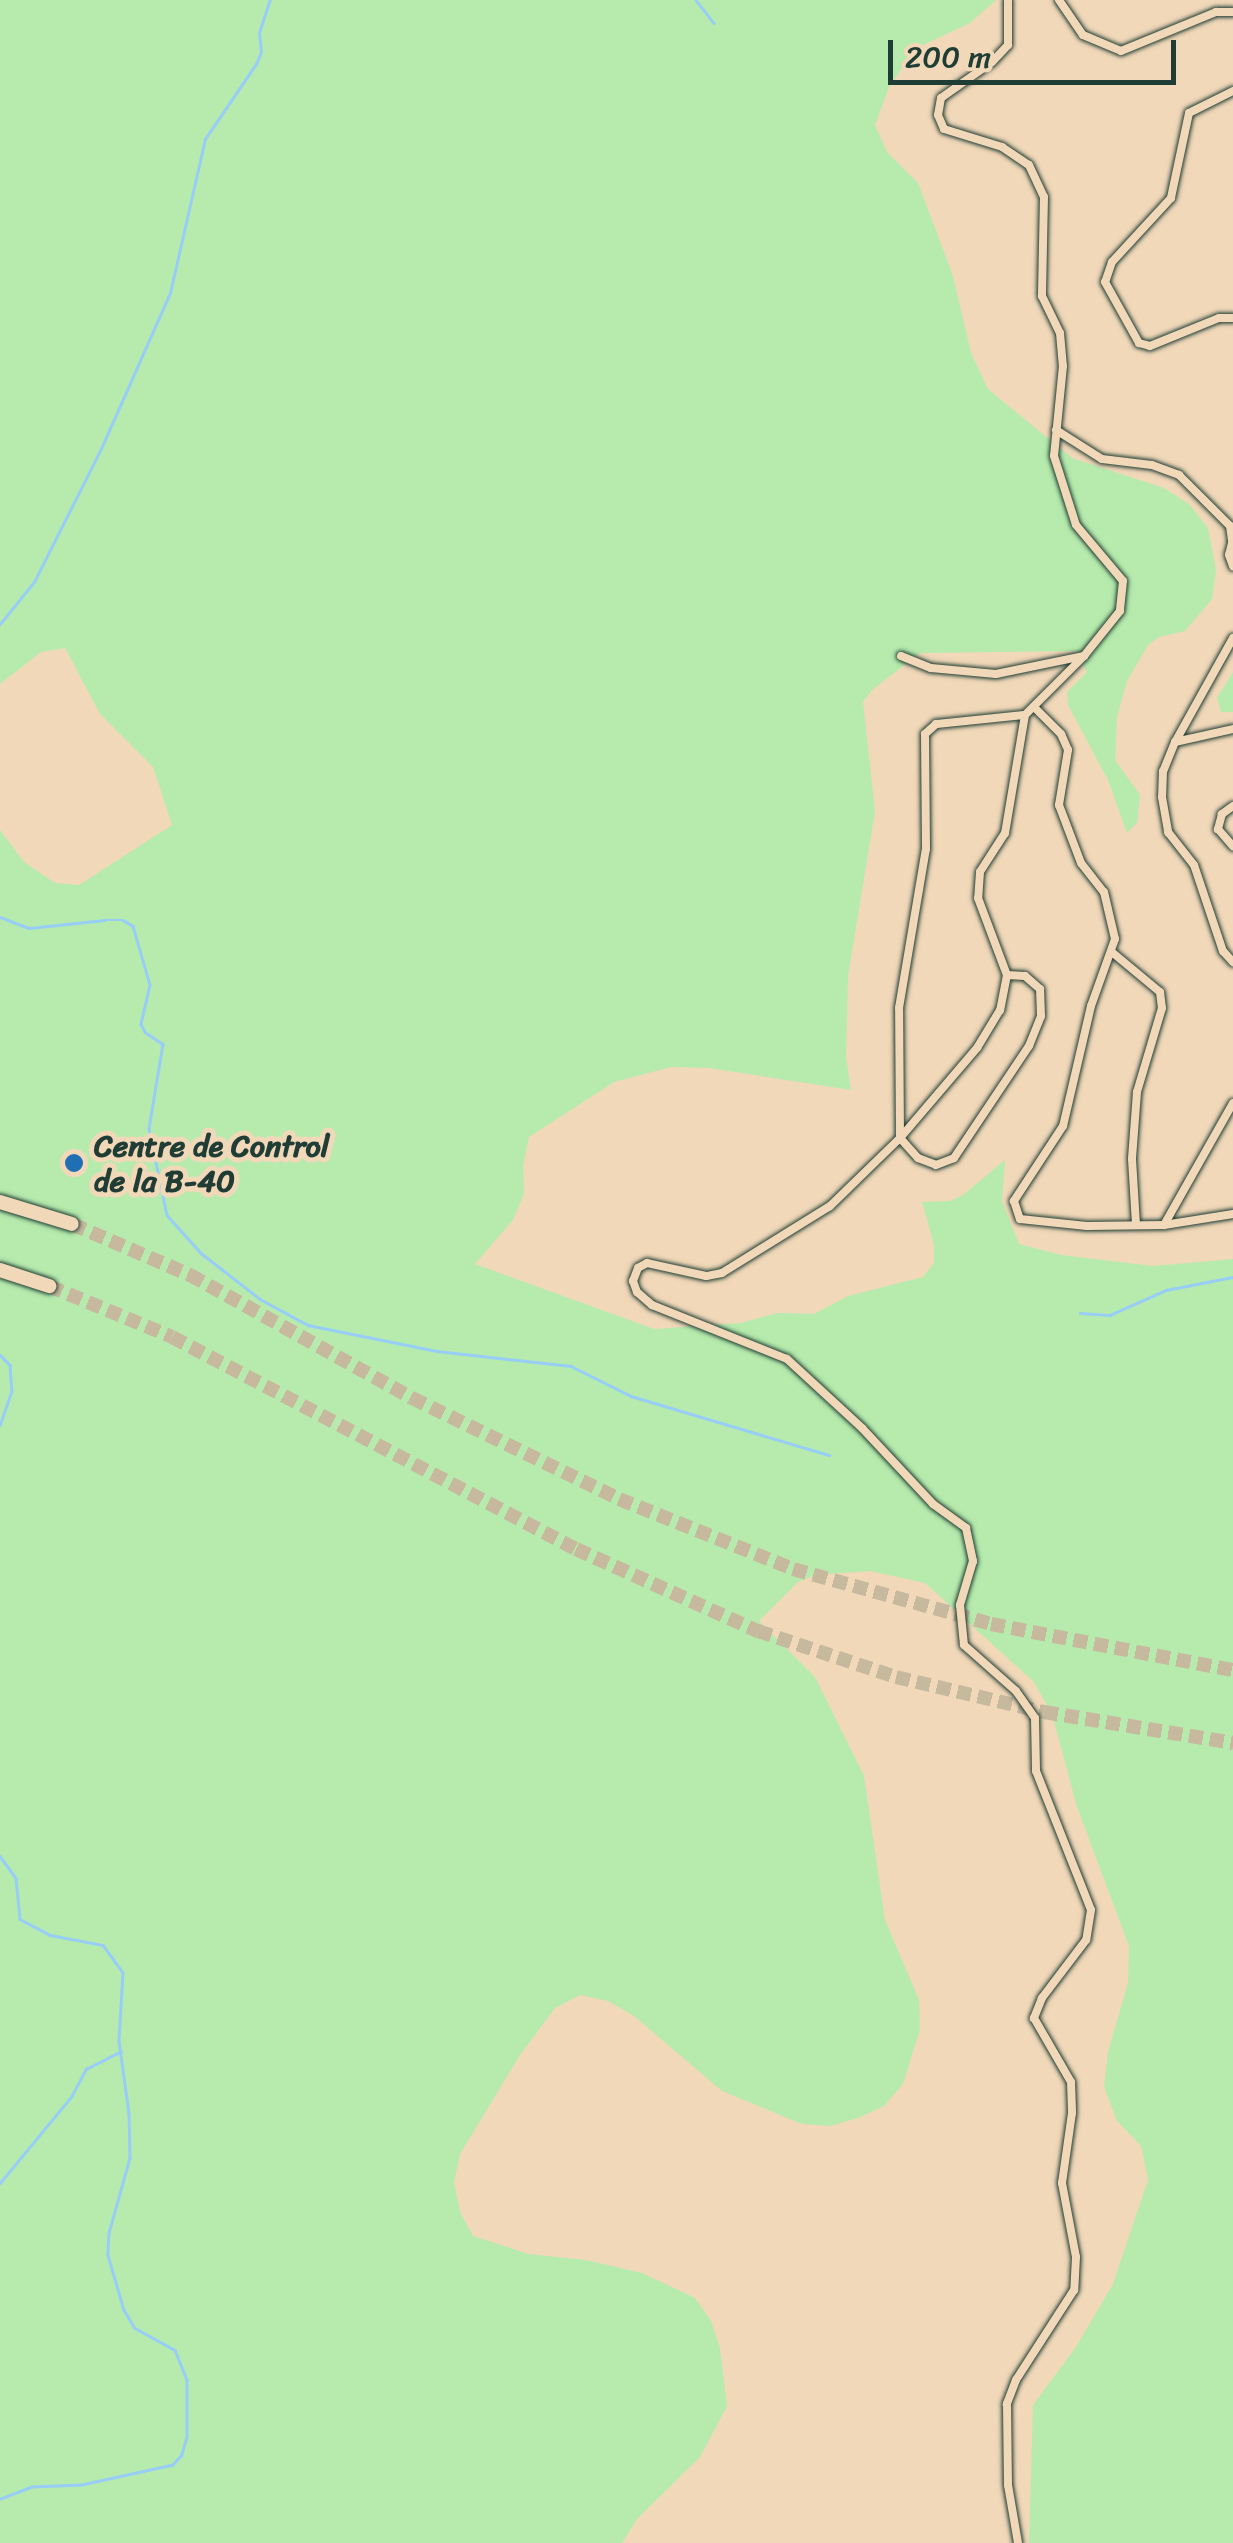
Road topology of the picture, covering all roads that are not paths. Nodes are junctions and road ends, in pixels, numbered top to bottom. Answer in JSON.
{"nodes":[{"id":1,"x":1008,"y":0,"type":"edge"},
{"id":2,"x":1059,"y":0,"type":"edge"},
{"id":3,"x":1233,"y":12,"type":"edge"},
{"id":4,"x":1233,"y":91,"type":"edge"},
{"id":5,"x":1233,"y":318,"type":"edge"},
{"id":6,"x":1056,"y":430,"type":"junction"},
{"id":7,"x":1233,"y":539,"type":"edge"},
{"id":8,"x":1233,"y":566,"type":"edge"},
{"id":9,"x":1233,"y":638,"type":"edge"},
{"id":10,"x":902,"y":656,"type":"dead end"},
{"id":11,"x":1084,"y":656,"type":"junction"},
{"id":12,"x":1035,"y":708,"type":"junction"},
{"id":13,"x":1024,"y":714,"type":"junction"},
{"id":14,"x":1233,"y":729,"type":"edge"},
{"id":15,"x":1175,"y":742,"type":"junction"},
{"id":16,"x":1233,"y":806,"type":"edge"},
{"id":17,"x":1233,"y":846,"type":"edge"},
{"id":18,"x":1113,"y":953,"type":"junction"},
{"id":19,"x":1233,"y":962,"type":"edge"},
{"id":20,"x":1007,"y":975,"type":"junction"},
{"id":21,"x":1233,"y":1103,"type":"edge"},
{"id":22,"x":900,"y":1138,"type":"junction"},
{"id":23,"x":0,"y":1202,"type":"edge"},
{"id":24,"x":1233,"y":1214,"type":"edge"},
{"id":25,"x":72,"y":1224,"type":"tunnel mouth"},
{"id":26,"x":1164,"y":1225,"type":"junction"},
{"id":27,"x":1136,"y":1226,"type":"junction"},
{"id":28,"x":0,"y":1270,"type":"edge"},
{"id":29,"x":48,"y":1286,"type":"tunnel mouth"},
{"id":30,"x":1018,"y":2543,"type":"edge"}],
"edges":[{"from":1,"to":6,"type":"street"},
{"from":2,"to":3,"type":"street"},
{"from":4,"to":5,"type":"street"},
{"from":6,"to":7,"type":"street"},
{"from":6,"to":11,"type":"street"},
{"from":7,"to":8,"type":"street"},
{"from":9,"to":15,"type":"street"},
{"from":10,"to":11,"type":"street"},
{"from":11,"to":12,"type":"street"},
{"from":12,"to":13,"type":"street"},
{"from":12,"to":18,"type":"street"},
{"from":13,"to":20,"type":"street"},
{"from":13,"to":22,"type":"street"},
{"from":14,"to":15,"type":"street"},
{"from":15,"to":19,"type":"street"},
{"from":16,"to":17,"type":"street"},
{"from":18,"to":27,"type":"street"},
{"from":18,"to":27,"type":"street"},
{"from":20,"to":22,"type":"street"},
{"from":20,"to":22,"type":"street"},
{"from":21,"to":26,"type":"street"},
{"from":22,"to":30,"type":"street"},
{"from":23,"to":25,"type":"highway"},
{"from":24,"to":26,"type":"street"},
{"from":26,"to":27,"type":"street"},
{"from":28,"to":29,"type":"highway"}]}
